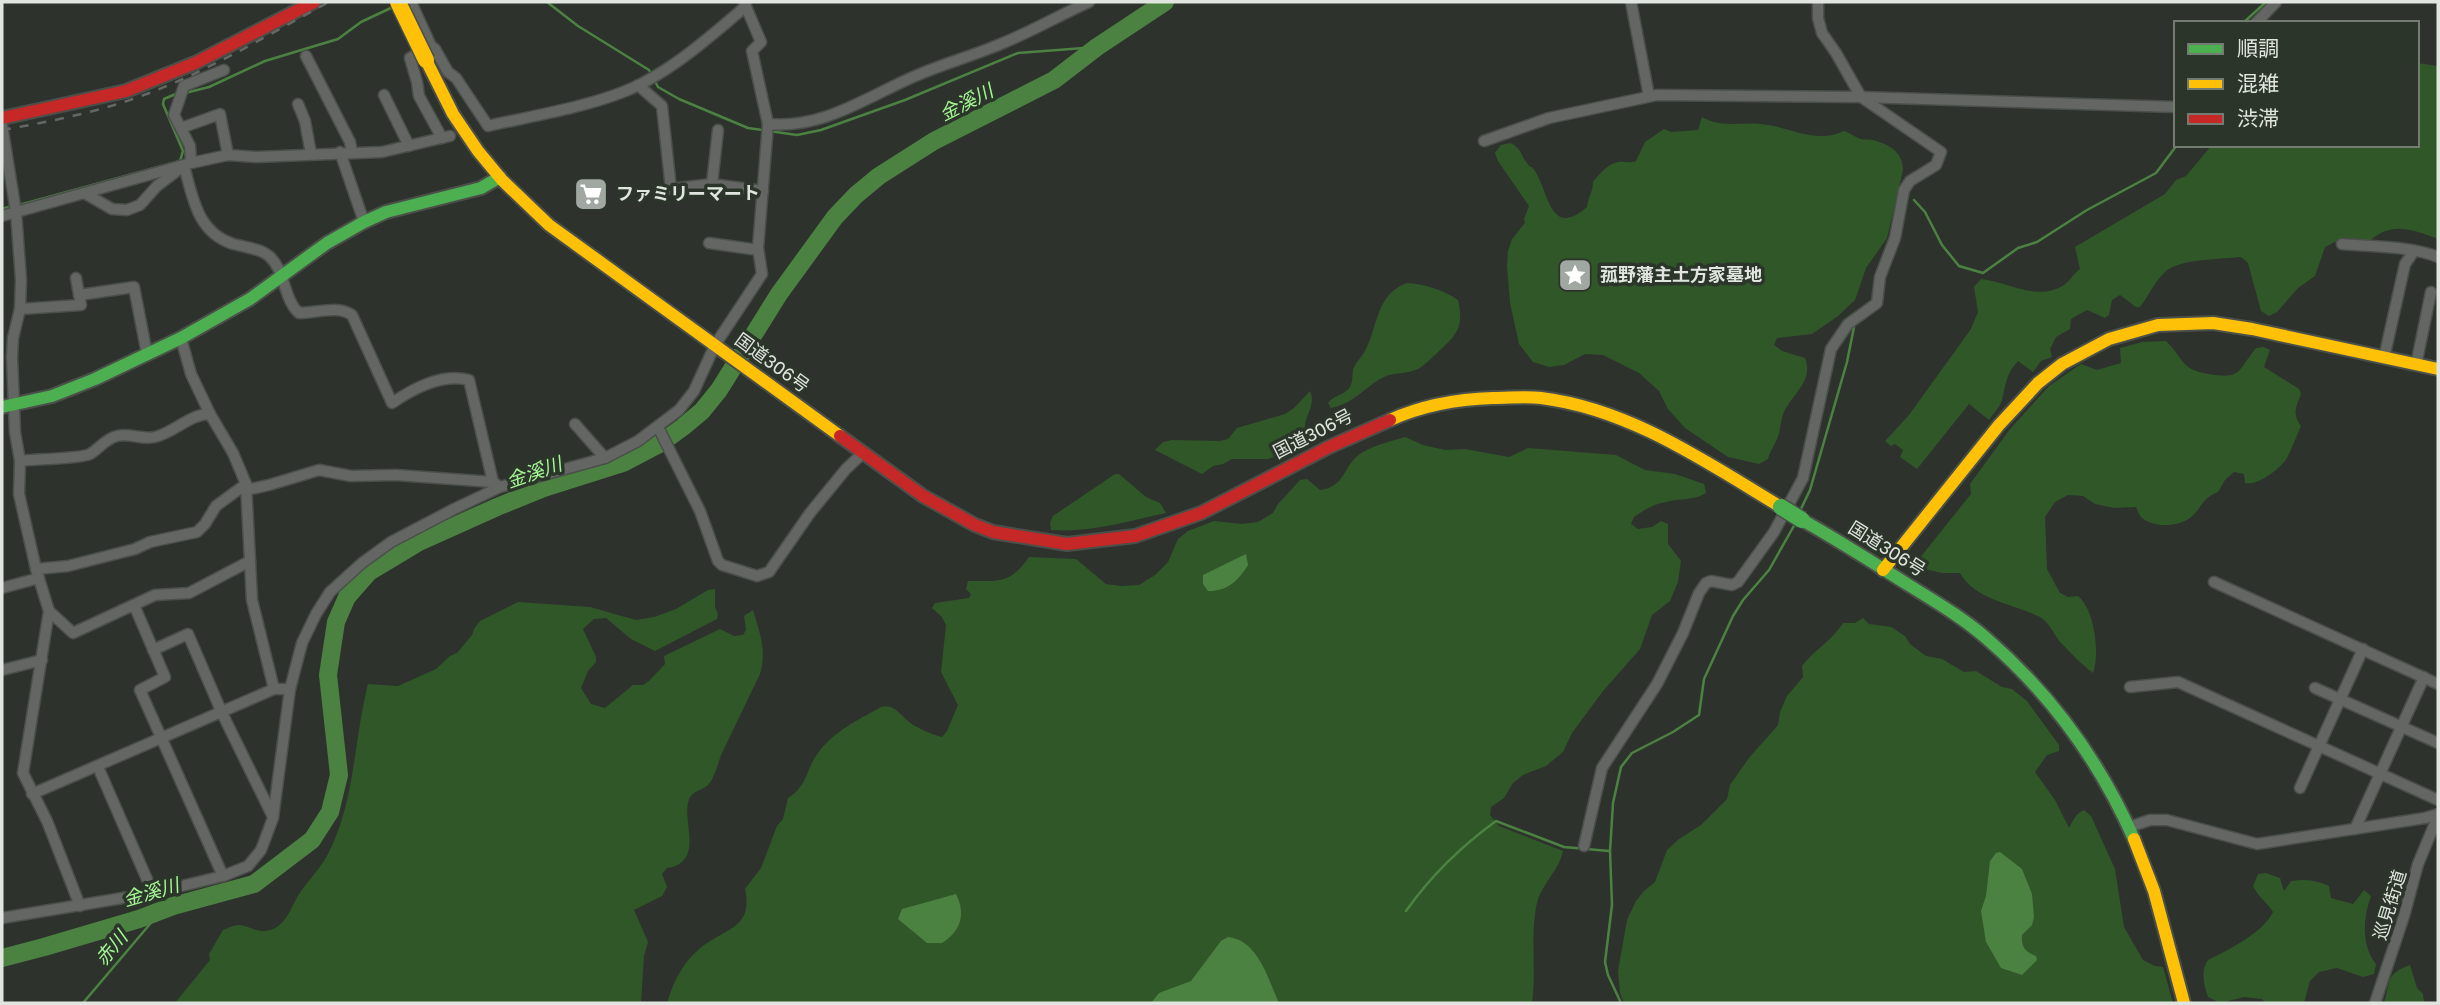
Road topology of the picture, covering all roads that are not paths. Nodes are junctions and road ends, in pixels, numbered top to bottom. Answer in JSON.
{"nodes":[{"id":1,"x":314,"y":2,"type":"edge"},
{"id":2,"x":407,"y":2,"type":"edge"},
{"id":3,"x":1086,"y":2,"type":"edge"},
{"id":4,"x":1631,"y":2,"type":"edge"},
{"id":5,"x":1818,"y":2,"type":"edge"},
{"id":6,"x":2276,"y":2,"type":"edge"},
{"id":7,"x":745,"y":3,"type":"edge"},
{"id":8,"x":2258,"y":21,"type":"edge"},
{"id":9,"x":428,"y":53,"type":"junction"},
{"id":10,"x":306,"y":56,"type":"dead end"},
{"id":11,"x":224,"y":70,"type":"dead end"},
{"id":12,"x":642,"y":82,"type":"junction"},
{"id":13,"x":384,"y":95,"type":"dead end"},
{"id":14,"x":1649,"y":96,"type":"junction"},
{"id":15,"x":1861,"y":97,"type":"junction"},
{"id":16,"x":298,"y":104,"type":"dead end"},
{"id":17,"x":2174,"y":107,"type":"edge"},
{"id":18,"x":2,"y":118,"type":"edge"},
{"id":19,"x":2,"y":125,"type":"edge"},
{"id":20,"x":768,"y":125,"type":"junction"},
{"id":21,"x":181,"y":128,"type":"junction"},
{"id":22,"x":718,"y":130,"type":"dead end"},
{"id":23,"x":1484,"y":141,"type":"dead end"},
{"id":24,"x":3,"y":143,"type":"edge"},
{"id":25,"x":409,"y":146,"type":"junction"},
{"id":26,"x":340,"y":152,"type":"junction"},
{"id":27,"x":352,"y":152,"type":"junction"},
{"id":28,"x":311,"y":153,"type":"junction"},
{"id":29,"x":228,"y":155,"type":"junction"},
{"id":30,"x":188,"y":164,"type":"junction"},
{"id":31,"x":500,"y":177,"type":"junction"},
{"id":32,"x":712,"y":184,"type":"junction"},
{"id":33,"x":763,"y":191,"type":"junction"},
{"id":34,"x":86,"y":194,"type":"junction"},
{"id":35,"x":16,"y":212,"type":"junction"},
{"id":36,"x":2,"y":216,"type":"edge"},
{"id":37,"x":364,"y":222,"type":"junction"},
{"id":38,"x":709,"y":243,"type":"dead end"},
{"id":39,"x":2342,"y":244,"type":"dead end"},
{"id":40,"x":758,"y":250,"type":"junction"},
{"id":41,"x":2414,"y":251,"type":"junction"},
{"id":42,"x":2438,"y":257,"type":"edge"},
{"id":43,"x":281,"y":277,"type":"junction"},
{"id":44,"x":76,"y":278,"type":"dead end"},
{"id":45,"x":2431,"y":292,"type":"dead end"},
{"id":46,"x":79,"y":295,"type":"junction"},
{"id":47,"x":20,"y":309,"type":"junction"},
{"id":48,"x":181,"y":338,"type":"junction"},
{"id":49,"x":720,"y":349,"type":"junction"},
{"id":50,"x":147,"y":354,"type":"junction"},
{"id":51,"x":2384,"y":358,"type":"junction"},
{"id":52,"x":2416,"y":365,"type":"junction"},
{"id":53,"x":2438,"y":369,"type":"edge"},
{"id":54,"x":8,"y":405,"type":"edge"},
{"id":55,"x":210,"y":414,"type":"junction"},
{"id":56,"x":575,"y":424,"type":"dead end"},
{"id":57,"x":659,"y":429,"type":"junction"},
{"id":58,"x":863,"y":453,"type":"junction"},
{"id":59,"x":605,"y":458,"type":"junction"},
{"id":60,"x":20,"y":461,"type":"junction"},
{"id":61,"x":497,"y":485,"type":"junction"},
{"id":62,"x":246,"y":487,"type":"junction"},
{"id":63,"x":250,"y":561,"type":"junction"},
{"id":64,"x":1883,"y":570,"type":"junction"},
{"id":65,"x":37,"y":573,"type":"junction"},
{"id":66,"x":2214,"y":582,"type":"dead end"},
{"id":67,"x":2,"y":588,"type":"edge"},
{"id":68,"x":134,"y":606,"type":"junction"},
{"id":69,"x":49,"y":611,"type":"junction"},
{"id":70,"x":2363,"y":649,"type":"junction"},
{"id":71,"x":153,"y":650,"type":"junction"},
{"id":72,"x":42,"y":660,"type":"junction"},
{"id":73,"x":2,"y":670,"type":"edge"},
{"id":74,"x":2424,"y":677,"type":"junction"},
{"id":75,"x":2438,"y":684,"type":"edge"},
{"id":76,"x":2130,"y":687,"type":"dead end"},
{"id":77,"x":2315,"y":688,"type":"dead end"},
{"id":78,"x":274,"y":689,"type":"junction"},
{"id":79,"x":289,"y":690,"type":"junction"},
{"id":80,"x":2341,"y":699,"type":"junction"},
{"id":81,"x":222,"y":713,"type":"junction"},
{"id":82,"x":2402,"y":727,"type":"junction"},
{"id":83,"x":160,"y":737,"type":"junction"},
{"id":84,"x":2438,"y":743,"type":"edge"},
{"id":85,"x":2319,"y":746,"type":"junction"},
{"id":86,"x":98,"y":767,"type":"junction"},
{"id":87,"x":2380,"y":774,"type":"junction"},
{"id":88,"x":2300,"y":788,"type":"dead end"},
{"id":89,"x":32,"y":794,"type":"junction"},
{"id":90,"x":2438,"y":800,"type":"edge"},
{"id":91,"x":2438,"y":815,"type":"edge"},
{"id":92,"x":273,"y":818,"type":"junction"},
{"id":93,"x":2129,"y":827,"type":"junction"},
{"id":94,"x":2355,"y":829,"type":"junction"},
{"id":95,"x":1584,"y":846,"type":"dead end"},
{"id":96,"x":223,"y":876,"type":"junction"},
{"id":97,"x":153,"y":893,"type":"junction"},
{"id":98,"x":80,"y":906,"type":"junction"},
{"id":99,"x":2,"y":918,"type":"edge"},
{"id":100,"x":2184,"y":1003,"type":"edge"},
{"id":101,"x":2375,"y":1003,"type":"edge"}],
"edges":[{"from":1,"to":18,"type":"main road"},
{"from":2,"to":9,"type":"main road","name":"国道306号","bridge":true},
{"from":3,"to":20,"type":"street"},
{"from":4,"to":14,"type":"street"},
{"from":5,"to":15,"type":"street"},
{"from":6,"to":8,"type":"street"},
{"from":7,"to":12,"type":"street"},
{"from":7,"to":20,"type":"street"},
{"from":9,"to":12,"type":"street"},
{"from":9,"to":25,"type":"street"},
{"from":9,"to":31,"type":"main road","name":"国道306号"},
{"from":10,"to":27,"type":"street"},
{"from":11,"to":21,"type":"street"},
{"from":12,"to":32,"type":"street"},
{"from":13,"to":25,"type":"street"},
{"from":14,"to":15,"type":"street"},
{"from":14,"to":23,"type":"street"},
{"from":15,"to":17,"type":"street"},
{"from":15,"to":95,"type":"street"},
{"from":16,"to":28,"type":"street"},
{"from":19,"to":24,"type":"street"},
{"from":20,"to":33,"type":"street"},
{"from":21,"to":29,"type":"street"},
{"from":21,"to":30,"type":"street"},
{"from":22,"to":32,"type":"street"},
{"from":24,"to":35,"type":"street"},
{"from":25,"to":27,"type":"street"},
{"from":26,"to":27,"type":"street"},
{"from":26,"to":28,"type":"street"},
{"from":26,"to":37,"type":"street"},
{"from":28,"to":29,"type":"street"},
{"from":29,"to":30,"type":"street"},
{"from":30,"to":34,"type":"street"},
{"from":30,"to":34,"type":"street"},
{"from":30,"to":43,"type":"street"},
{"from":31,"to":37,"type":"main road"},
{"from":31,"to":49,"type":"main road","name":"国道306号"},
{"from":32,"to":33,"type":"street"},
{"from":33,"to":40,"type":"street"},
{"from":34,"to":35,"type":"street"},
{"from":35,"to":36,"type":"street"},
{"from":35,"to":47,"type":"street"},
{"from":37,"to":43,"type":"main road"},
{"from":38,"to":40,"type":"street"},
{"from":39,"to":41,"type":"street"},
{"from":40,"to":49,"type":"street"},
{"from":41,"to":42,"type":"street"},
{"from":41,"to":51,"type":"street"},
{"from":43,"to":48,"type":"main road"},
{"from":43,"to":61,"type":"street"},
{"from":44,"to":46,"type":"street"},
{"from":45,"to":52,"type":"street"},
{"from":46,"to":47,"type":"street"},
{"from":46,"to":50,"type":"street"},
{"from":47,"to":54,"type":"street"},
{"from":48,"to":50,"type":"main road"},
{"from":48,"to":55,"type":"street"},
{"from":49,"to":57,"type":"street"},
{"from":49,"to":58,"type":"main road","name":"国道306号"},
{"from":50,"to":54,"type":"main road"},
{"from":51,"to":52,"type":"main road"},
{"from":51,"to":64,"type":"main road"},
{"from":52,"to":53,"type":"main road"},
{"from":54,"to":60,"type":"street"},
{"from":55,"to":60,"type":"street"},
{"from":55,"to":62,"type":"street"},
{"from":56,"to":59,"type":"street"},
{"from":57,"to":58,"type":"street"},
{"from":57,"to":59,"type":"street"},
{"from":58,"to":64,"type":"main road","name":"国道306号","bridge":true},
{"from":59,"to":61,"type":"street"},
{"from":60,"to":65,"type":"street"},
{"from":61,"to":62,"type":"street"},
{"from":61,"to":79,"type":"street"},
{"from":62,"to":63,"type":"street"},
{"from":62,"to":65,"type":"street"},
{"from":63,"to":68,"type":"street"},
{"from":63,"to":78,"type":"street"},
{"from":64,"to":93,"type":"main road","name":"国道306号"},
{"from":65,"to":67,"type":"street"},
{"from":65,"to":69,"type":"street"},
{"from":66,"to":70,"type":"street"},
{"from":68,"to":69,"type":"street"},
{"from":68,"to":71,"type":"street"},
{"from":69,"to":72,"type":"street"},
{"from":70,"to":74,"type":"street"},
{"from":70,"to":80,"type":"street"},
{"from":71,"to":81,"type":"street"},
{"from":71,"to":83,"type":"street"},
{"from":72,"to":73,"type":"street"},
{"from":72,"to":89,"type":"street"},
{"from":74,"to":75,"type":"street"},
{"from":74,"to":82,"type":"street"},
{"from":76,"to":85,"type":"street"},
{"from":77,"to":80,"type":"street"},
{"from":78,"to":79,"type":"street"},
{"from":78,"to":81,"type":"street"},
{"from":79,"to":92,"type":"street"},
{"from":80,"to":82,"type":"street"},
{"from":80,"to":85,"type":"street"},
{"from":81,"to":83,"type":"street"},
{"from":81,"to":92,"type":"street"},
{"from":82,"to":84,"type":"street"},
{"from":82,"to":87,"type":"street"},
{"from":83,"to":86,"type":"street"},
{"from":83,"to":96,"type":"street"},
{"from":85,"to":87,"type":"street"},
{"from":85,"to":88,"type":"street"},
{"from":86,"to":89,"type":"street"},
{"from":86,"to":97,"type":"street"},
{"from":87,"to":90,"type":"street"},
{"from":87,"to":94,"type":"street"},
{"from":89,"to":98,"type":"street"},
{"from":91,"to":94,"type":"street"},
{"from":91,"to":101,"type":"street","name":"巡見街道"},
{"from":92,"to":96,"type":"street"},
{"from":93,"to":94,"type":"street"},
{"from":93,"to":100,"type":"main road","name":"国道306号"},
{"from":96,"to":97,"type":"street"},
{"from":97,"to":98,"type":"street"},
{"from":98,"to":99,"type":"street"}]}
